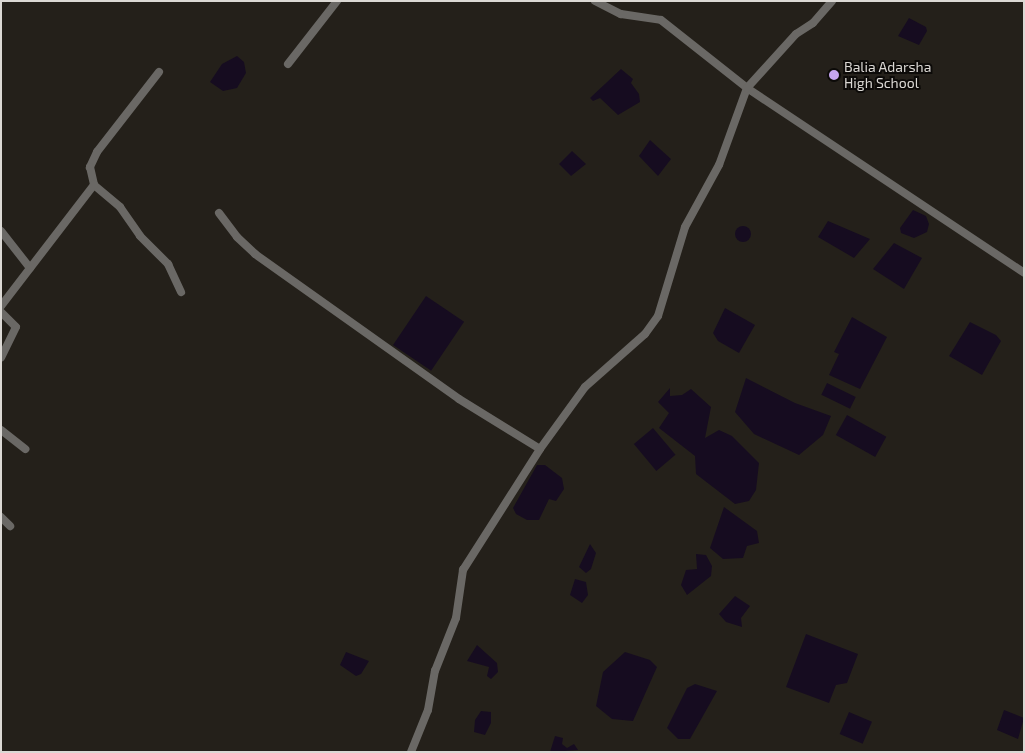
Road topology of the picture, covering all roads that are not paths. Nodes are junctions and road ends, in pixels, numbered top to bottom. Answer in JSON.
{"nodes":[{"id":1,"x":337,"y":1,"type":"edge"},
{"id":2,"x":595,"y":1,"type":"edge"},
{"id":3,"x":832,"y":1,"type":"edge"},
{"id":4,"x":288,"y":64,"type":"dead end"},
{"id":5,"x":159,"y":72,"type":"dead end"},
{"id":6,"x":748,"y":88,"type":"junction"},
{"id":7,"x":94,"y":185,"type":"junction"},
{"id":8,"x":219,"y":213,"type":"dead end"},
{"id":9,"x":1,"y":231,"type":"edge"},
{"id":10,"x":30,"y":268,"type":"junction"},
{"id":11,"x":1024,"y":273,"type":"edge"},
{"id":12,"x":181,"y":292,"type":"dead end"},
{"id":13,"x":1,"y":306,"type":"edge"},
{"id":14,"x":1,"y":312,"type":"edge"},
{"id":15,"x":1,"y":358,"type":"edge"},
{"id":16,"x":1,"y":430,"type":"edge"},
{"id":17,"x":25,"y":449,"type":"dead end"},
{"id":18,"x":540,"y":449,"type":"junction"},
{"id":19,"x":1,"y":517,"type":"edge"},
{"id":20,"x":10,"y":526,"type":"dead end"},
{"id":21,"x":412,"y":752,"type":"edge"}],
"edges":[{"from":1,"to":4,"type":"street"},
{"from":2,"to":6,"type":"street"},
{"from":3,"to":6,"type":"street"},
{"from":5,"to":7,"type":"street"},
{"from":6,"to":11,"type":"street"},
{"from":6,"to":18,"type":"street"},
{"from":7,"to":10,"type":"street"},
{"from":7,"to":12,"type":"street"},
{"from":8,"to":18,"type":"street"},
{"from":9,"to":10,"type":"street"},
{"from":10,"to":13,"type":"street"},
{"from":14,"to":15,"type":"street"},
{"from":16,"to":17,"type":"street"},
{"from":18,"to":21,"type":"street"},
{"from":19,"to":20,"type":"street"}]}
